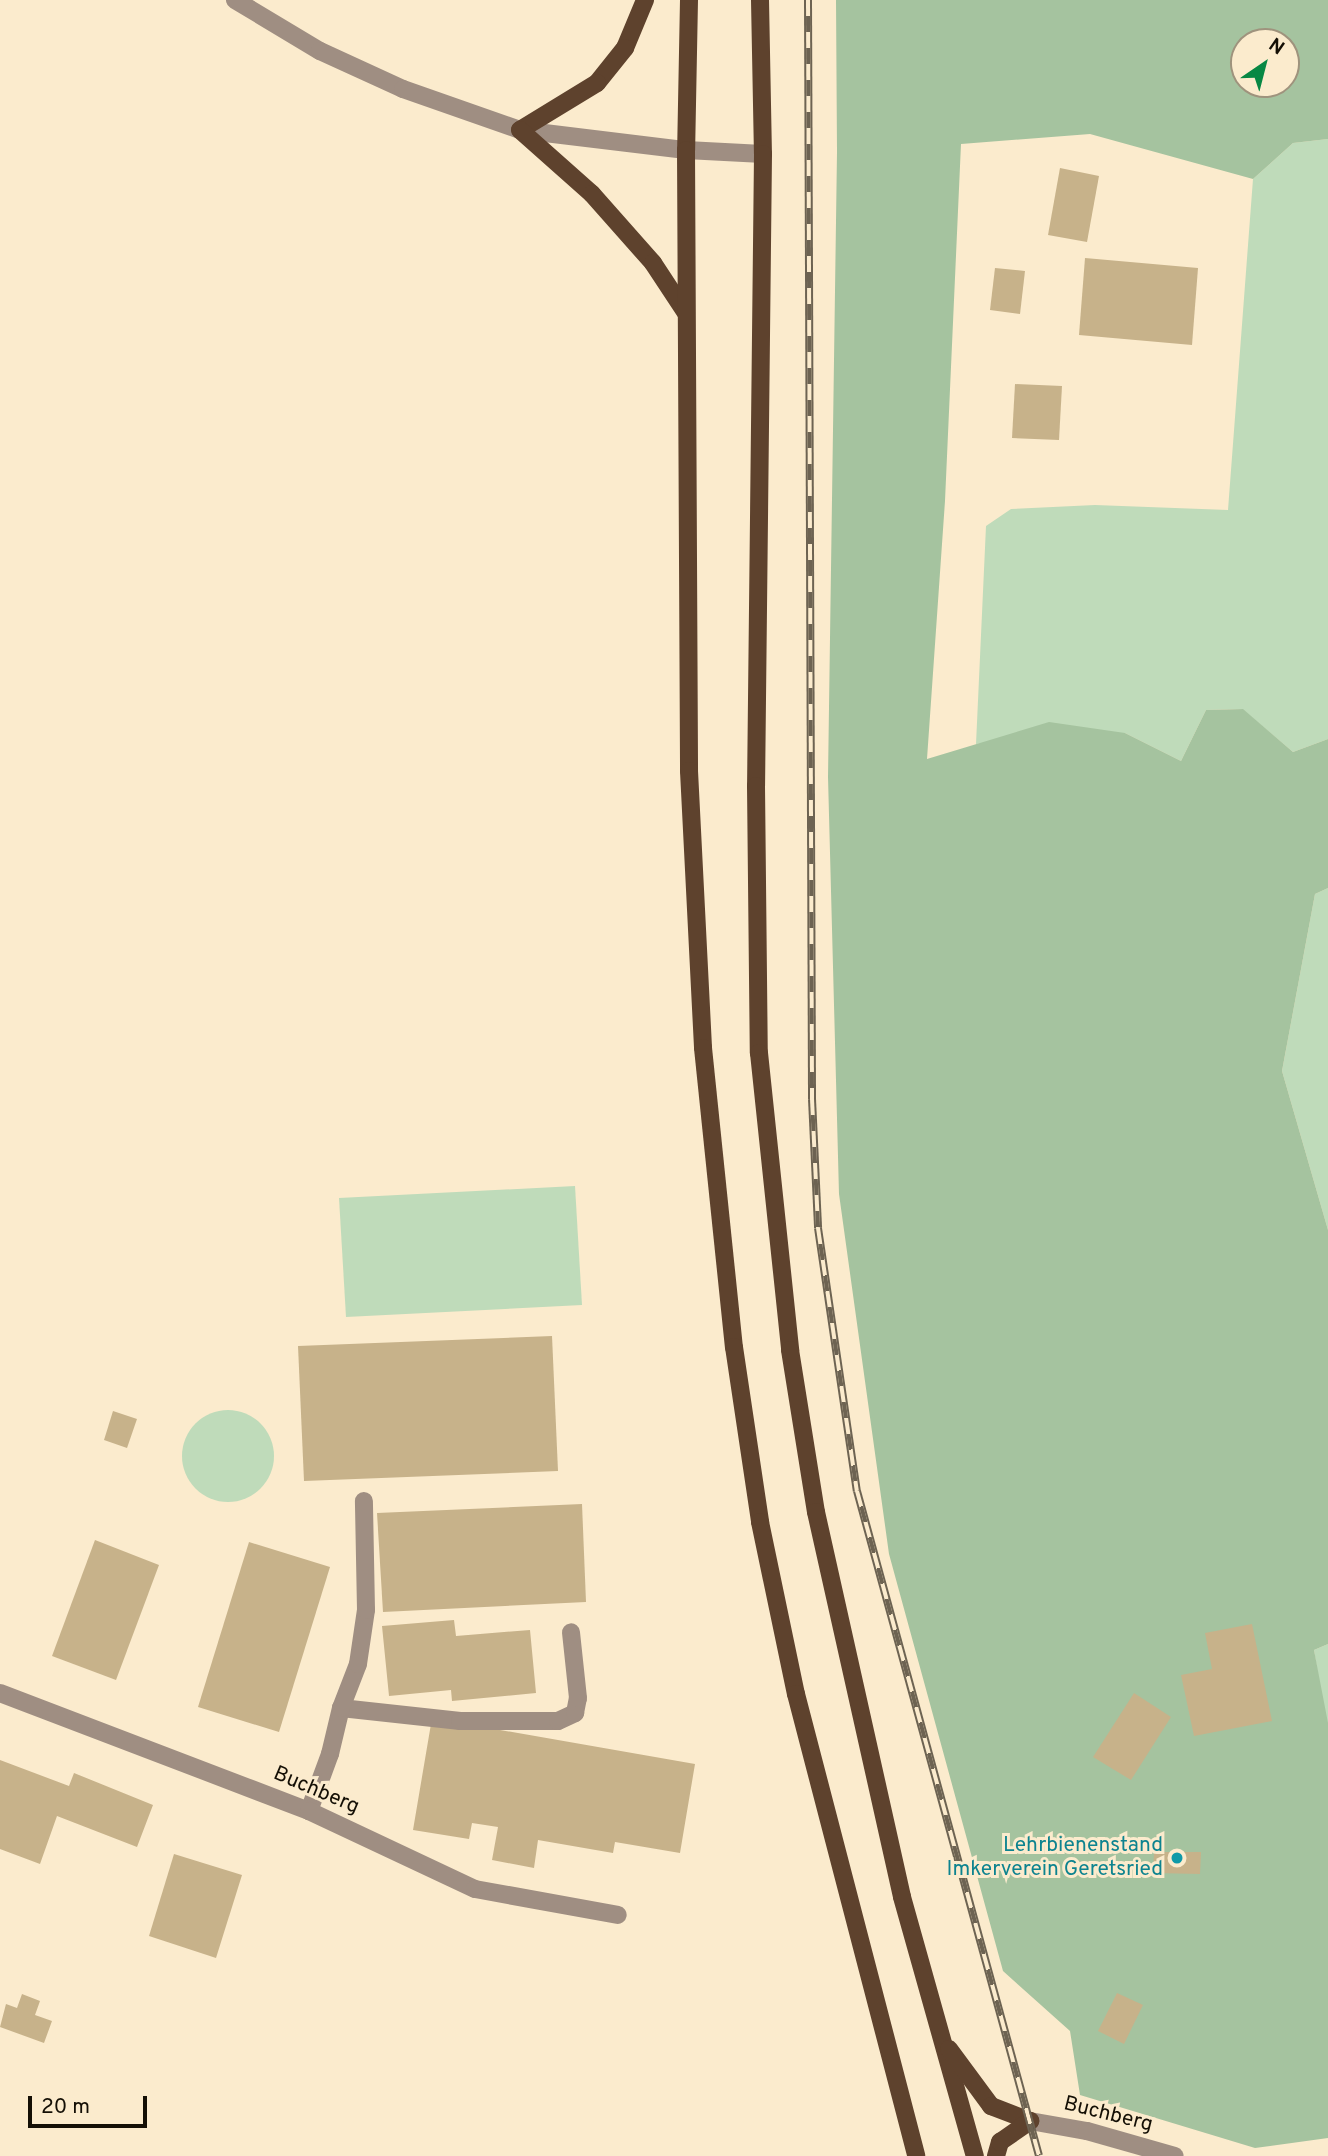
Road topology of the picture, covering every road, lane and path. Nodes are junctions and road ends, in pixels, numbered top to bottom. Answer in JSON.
{"nodes":[{"id":1,"x":235,"y":0,"type":"edge"},
{"id":2,"x":645,"y":0,"type":"edge"},
{"id":3,"x":689,"y":0,"type":"edge"},
{"id":4,"x":760,"y":0,"type":"edge"},
{"id":5,"x":520,"y":130,"type":"junction"},
{"id":6,"x":686,"y":150,"type":"junction"},
{"id":7,"x":764,"y":154,"type":"junction"},
{"id":8,"x":686,"y":313,"type":"junction"},
{"id":9,"x":364,"y":1501,"type":"dead end"},
{"id":10,"x":571,"y":1632,"type":"dead end"},
{"id":11,"x":0,"y":1693,"type":"edge"},
{"id":12,"x":341,"y":1708,"type":"junction"},
{"id":13,"x":309,"y":1811,"type":"junction"},
{"id":14,"x":618,"y":1916,"type":"dead end"},
{"id":15,"x":943,"y":2040,"type":"junction"},
{"id":16,"x":1030,"y":2120,"type":"junction"},
{"id":17,"x":916,"y":2156,"type":"edge"},
{"id":18,"x":975,"y":2156,"type":"edge"},
{"id":19,"x":996,"y":2156,"type":"edge"},
{"id":20,"x":1175,"y":2156,"type":"edge"}],
"edges":[{"from":1,"to":5,"type":"street"},
{"from":2,"to":5,"type":"main road"},
{"from":3,"to":6,"type":"main road"},
{"from":4,"to":7,"type":"main road"},
{"from":5,"to":6,"type":"street"},
{"from":5,"to":8,"type":"main road"},
{"from":6,"to":7,"type":"street"},
{"from":6,"to":8,"type":"main road"},
{"from":7,"to":15,"type":"main road"},
{"from":8,"to":17,"type":"main road"},
{"from":9,"to":12,"type":"street"},
{"from":10,"to":12,"type":"street"},
{"from":11,"to":13,"type":"street","name":"Buchberg"},
{"from":12,"to":13,"type":"street"},
{"from":13,"to":14,"type":"street","name":"Buchberg"},
{"from":15,"to":16,"type":"main road"},
{"from":15,"to":18,"type":"main road"},
{"from":16,"to":19,"type":"main road"},
{"from":16,"to":20,"type":"street","name":"Buchberg"}]}
